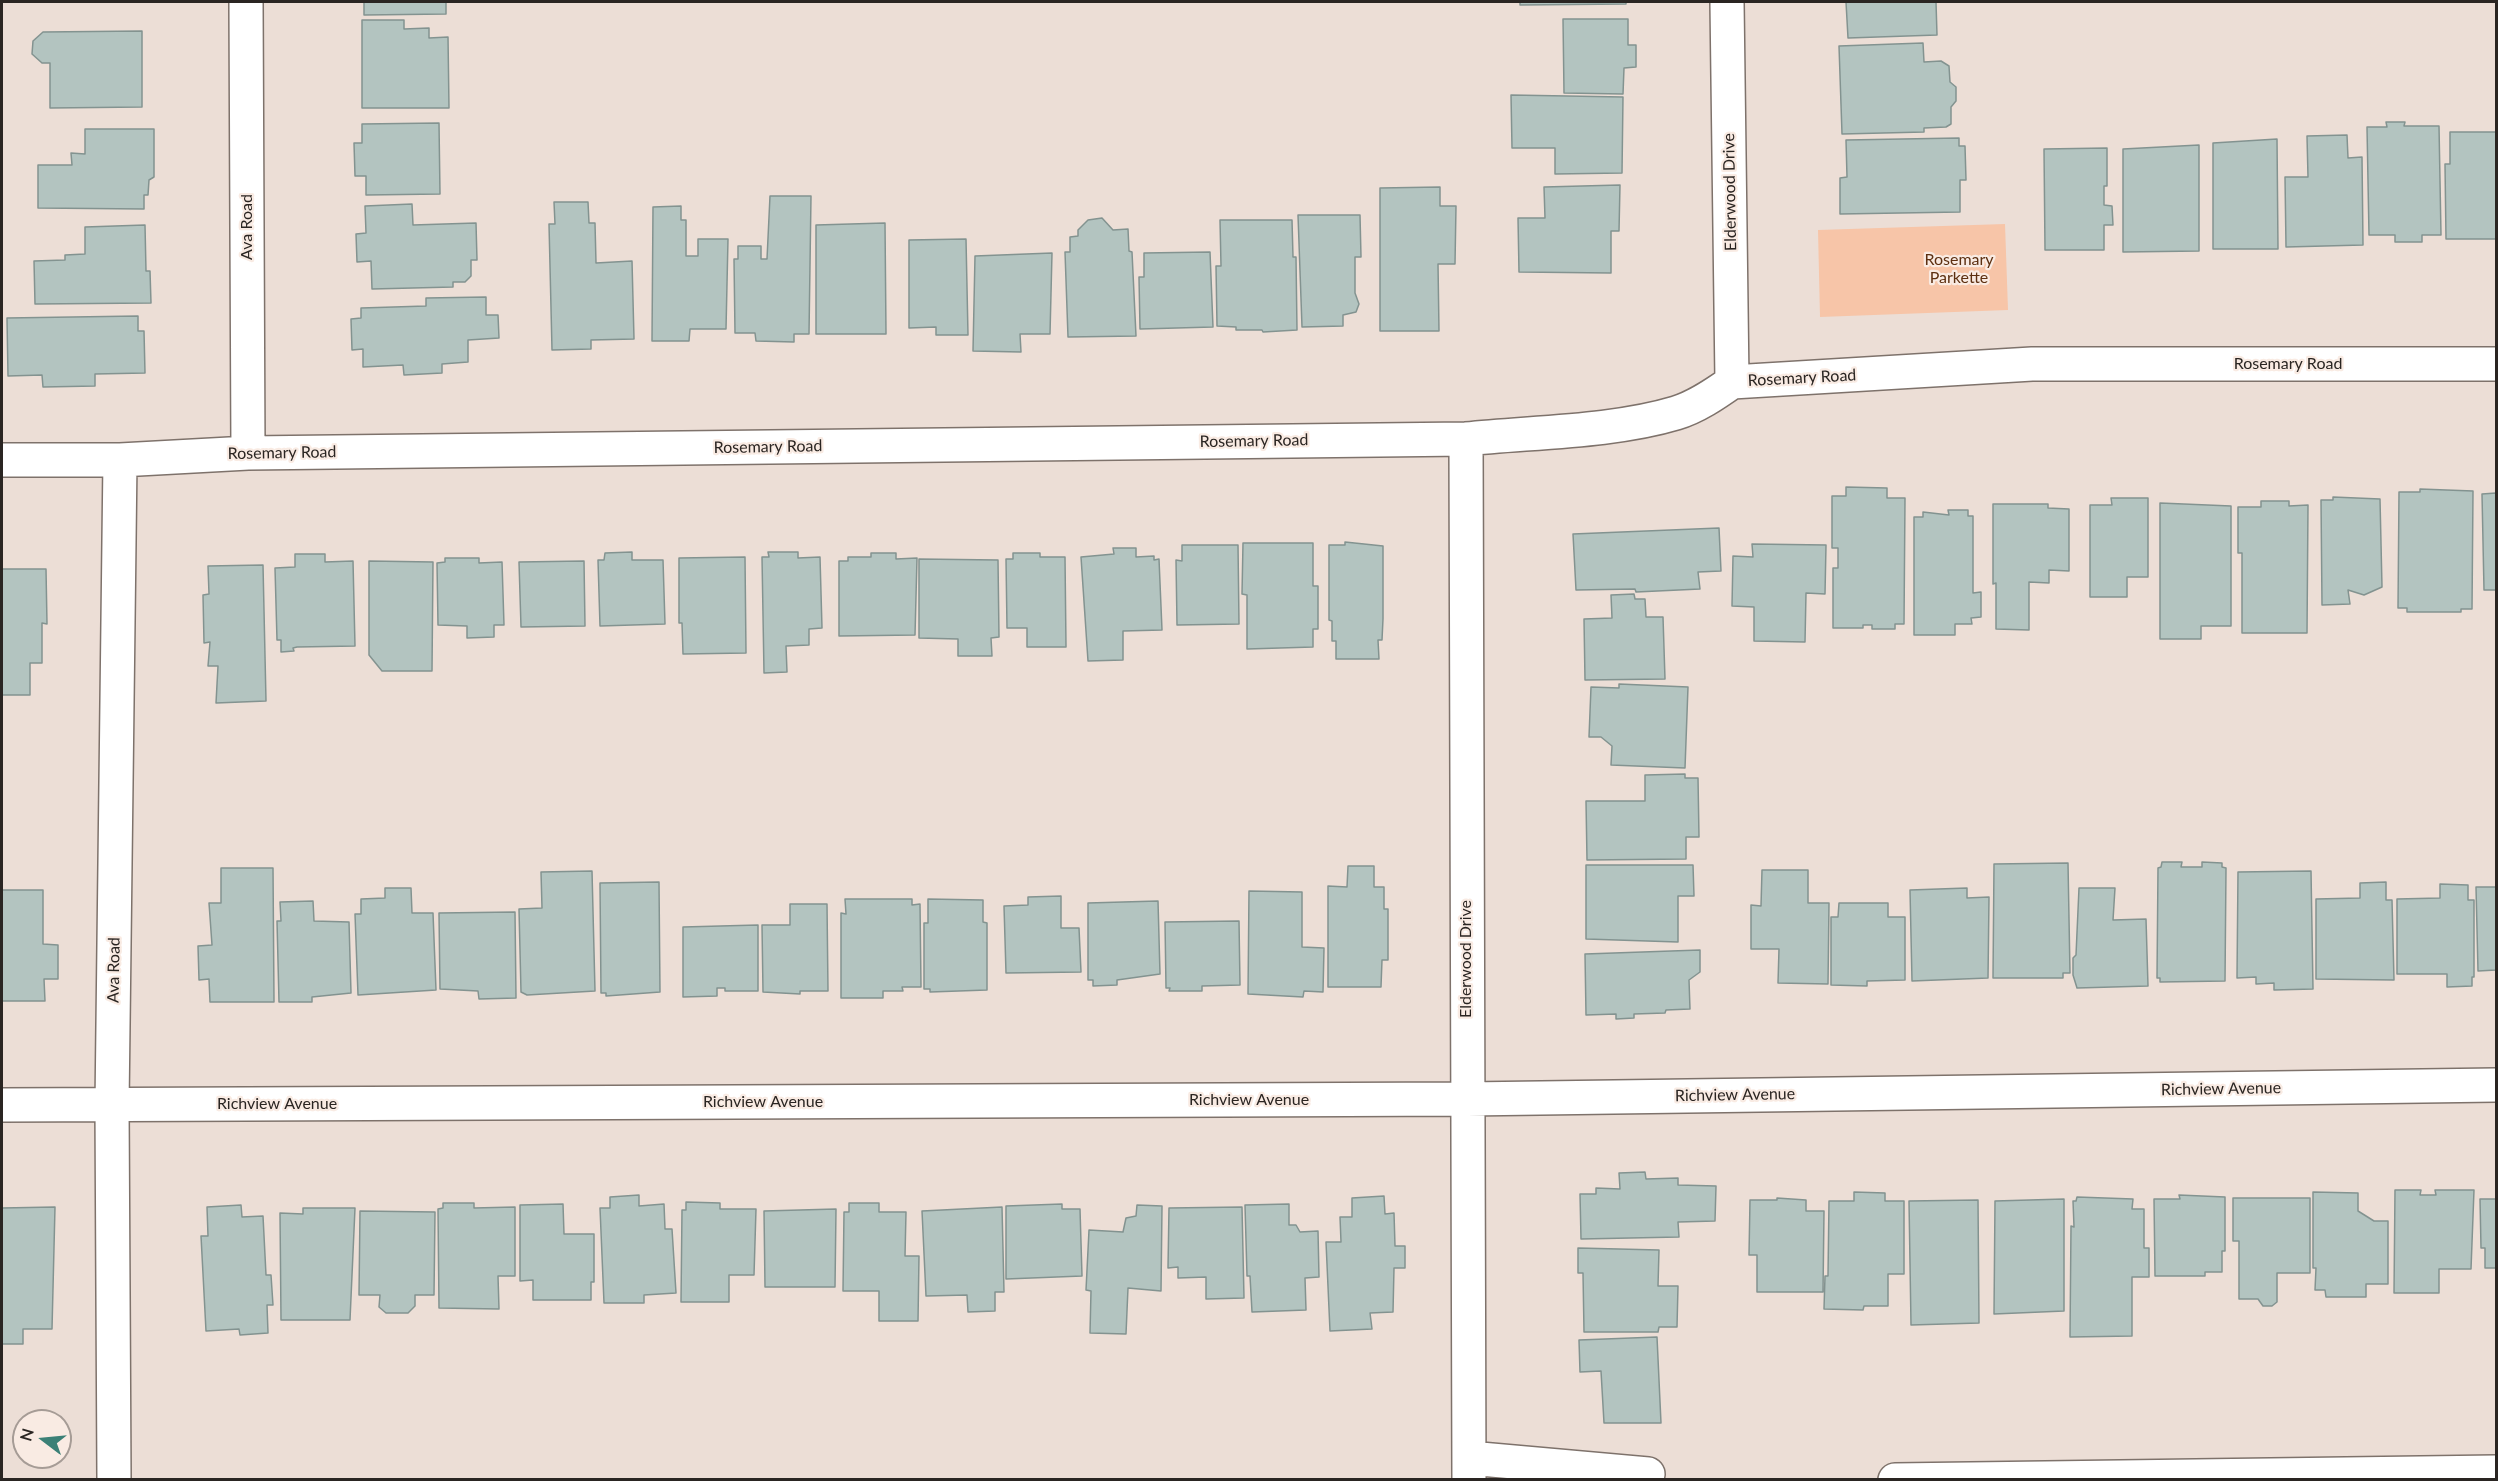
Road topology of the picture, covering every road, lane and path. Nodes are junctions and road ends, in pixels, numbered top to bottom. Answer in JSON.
{"nodes":[{"id":1,"x":246,"y":2,"type":"edge"},
{"id":2,"x":1727,"y":2,"type":"edge"},
{"id":3,"x":2496,"y":364,"type":"edge"},
{"id":4,"x":1732,"y":382,"type":"junction"},
{"id":5,"x":1466,"y":439,"type":"junction"},
{"id":6,"x":248,"y":453,"type":"junction"},
{"id":7,"x":2,"y":460,"type":"edge"},
{"id":8,"x":120,"y":460,"type":"junction"},
{"id":9,"x":2496,"y":1085,"type":"edge"},
{"id":10,"x":1467,"y":1099,"type":"junction"},
{"id":11,"x":112,"y":1104,"type":"junction"},
{"id":12,"x":2,"y":1105,"type":"edge"},
{"id":13,"x":1469,"y":1469,"type":"edge"},
{"id":14,"x":2496,"y":1472,"type":"edge"},
{"id":15,"x":1648,"y":1474,"type":"dead end"},
{"id":16,"x":114,"y":1479,"type":"edge"},
{"id":17,"x":1895,"y":1479,"type":"edge"}],
"edges":[{"from":1,"to":6,"type":"street","name":"Ava Road"},
{"from":2,"to":4,"type":"street","name":"Elderwood Drive"},
{"from":3,"to":4,"type":"street","name":"Rosemary Road"},
{"from":4,"to":5,"type":"street","name":"Rosemary Road"},
{"from":5,"to":6,"type":"street","name":"Rosemary Road"},
{"from":5,"to":10,"type":"street","name":"Elderwood Drive"},
{"from":6,"to":8,"type":"street","name":"Rosemary Road"},
{"from":7,"to":8,"type":"street","name":"Rosemary Road"},
{"from":8,"to":11,"type":"street","name":"Ava Road"},
{"from":9,"to":10,"type":"street","name":"Richview Avenue"},
{"from":10,"to":11,"type":"street","name":"Richview Avenue"},
{"from":10,"to":13,"type":"street","name":"Elderwood Drive"},
{"from":11,"to":12,"type":"street","name":"Richview Avenue"},
{"from":11,"to":16,"type":"street","name":"Ava Road"},
{"from":13,"to":15,"type":"street"},
{"from":14,"to":17,"type":"street"}]}
